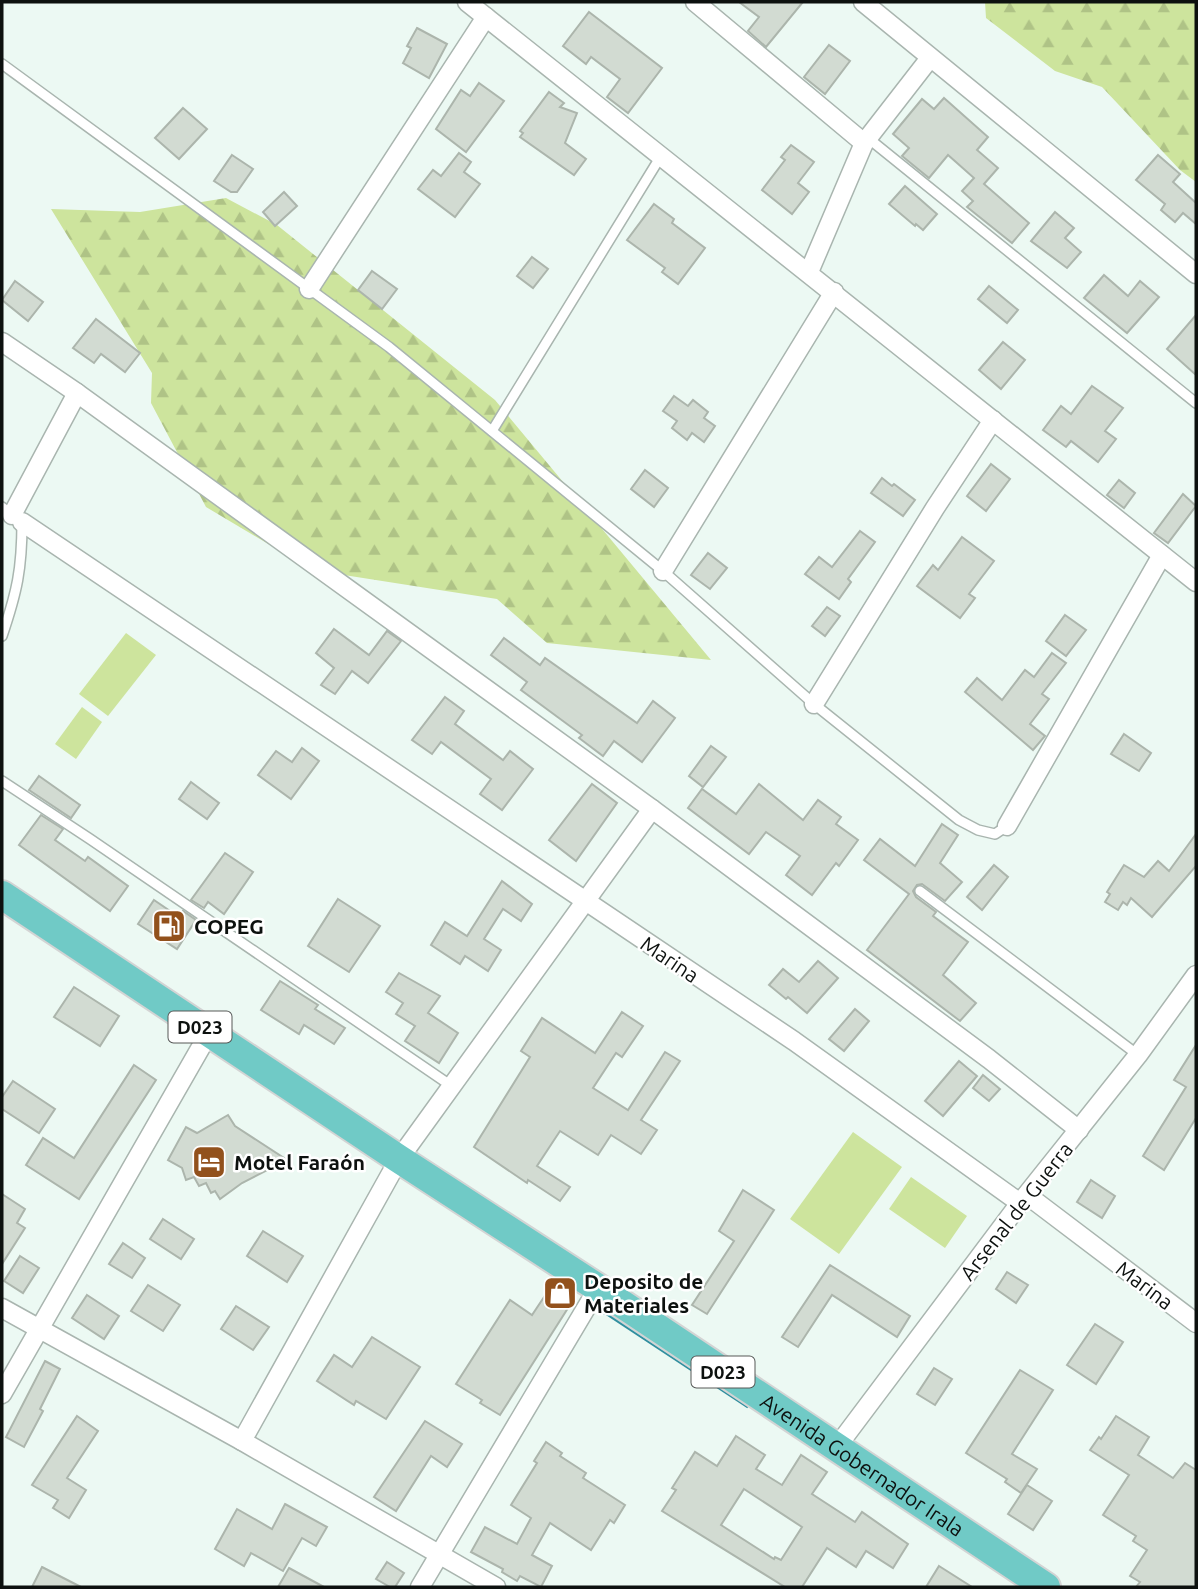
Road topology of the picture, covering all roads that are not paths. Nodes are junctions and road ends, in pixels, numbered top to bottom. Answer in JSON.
{"nodes":[{"id":1,"x":467,"y":2,"type":"edge"},
{"id":2,"x":696,"y":2,"type":"edge"},
{"id":3,"x":863,"y":2,"type":"edge"},
{"id":4,"x":486,"y":17,"type":"junction"},
{"id":5,"x":930,"y":58,"type":"junction"},
{"id":6,"x":2,"y":64,"type":"edge"},
{"id":7,"x":866,"y":140,"type":"junction"},
{"id":8,"x":661,"y":156,"type":"junction"},
{"id":9,"x":809,"y":272,"type":"junction"},
{"id":10,"x":1196,"y":274,"type":"edge"},
{"id":11,"x":309,"y":289,"type":"junction"},
{"id":12,"x":834,"y":292,"type":"junction"},
{"id":13,"x":2,"y":342,"type":"edge"},
{"id":14,"x":77,"y":393,"type":"junction"},
{"id":15,"x":1196,"y":403,"type":"edge"},
{"id":16,"x":992,"y":420,"type":"junction"},
{"id":17,"x":492,"y":431,"type":"junction"},
{"id":18,"x":12,"y":515,"type":"edge"},
{"id":19,"x":1162,"y":555,"type":"junction"},
{"id":20,"x":663,"y":571,"type":"junction"},
{"id":21,"x":1196,"y":582,"type":"edge"},
{"id":22,"x":2,"y":636,"type":"edge"},
{"id":23,"x":814,"y":704,"type":"junction"},
{"id":24,"x":2,"y":781,"type":"edge"},
{"id":25,"x":652,"y":809,"type":"junction"},
{"id":26,"x":1007,"y":826,"type":"joint"},
{"id":27,"x":920,"y":891,"type":"dead end"},
{"id":28,"x":2,"y":895,"type":"edge"},
{"id":29,"x":585,"y":903,"type":"junction"},
{"id":30,"x":1195,"y":980,"type":"edge"},
{"id":31,"x":209,"y":1033,"type":"junction"},
{"id":32,"x":1138,"y":1055,"type":"junction"},
{"id":33,"x":453,"y":1087,"type":"junction"},
{"id":34,"x":1079,"y":1130,"type":"junction"},
{"id":35,"x":399,"y":1159,"type":"junction"},
{"id":36,"x":1023,"y":1199,"type":"junction"},
{"id":37,"x":598,"y":1288,"type":"junction"},
{"id":38,"x":2,"y":1308,"type":"edge"},
{"id":39,"x":1196,"y":1323,"type":"edge"},
{"id":40,"x":38,"y":1328,"type":"junction"},
{"id":41,"x":2,"y":1394,"type":"edge"},
{"id":42,"x":242,"y":1441,"type":"junction"},
{"id":43,"x":836,"y":1448,"type":"junction"},
{"id":44,"x":441,"y":1555,"type":"junction"},
{"id":45,"x":420,"y":1587,"type":"edge"},
{"id":46,"x":496,"y":1587,"type":"edge"},
{"id":47,"x":1046,"y":1587,"type":"edge"}],
"edges":[{"from":1,"to":4,"type":"street"},
{"from":2,"to":7,"type":"street"},
{"from":3,"to":5,"type":"street"},
{"from":4,"to":8,"type":"street"},
{"from":4,"to":11,"type":"street"},
{"from":5,"to":7,"type":"street"},
{"from":5,"to":10,"type":"street"},
{"from":6,"to":11,"type":"lane"},
{"from":7,"to":9,"type":"street"},
{"from":7,"to":15,"type":"lane"},
{"from":8,"to":9,"type":"street"},
{"from":8,"to":17,"type":"lane"},
{"from":9,"to":12,"type":"street"},
{"from":11,"to":17,"type":"lane"},
{"from":12,"to":16,"type":"street"},
{"from":12,"to":20,"type":"street"},
{"from":13,"to":14,"type":"street"},
{"from":14,"to":18,"type":"street"},
{"from":14,"to":25,"type":"street"},
{"from":16,"to":19,"type":"street"},
{"from":16,"to":23,"type":"street"},
{"from":17,"to":20,"type":"lane"},
{"from":18,"to":22,"type":"lane"},
{"from":18,"to":29,"type":"street","name":"Marina"},
{"from":19,"to":21,"type":"street"},
{"from":19,"to":26,"type":"street"},
{"from":20,"to":23,"type":"lane"},
{"from":23,"to":26,"type":"lane"},
{"from":24,"to":33,"type":"lane"},
{"from":25,"to":29,"type":"street"},
{"from":25,"to":34,"type":"street"},
{"from":27,"to":32,"type":"lane"},
{"from":28,"to":31,"type":"main road","number":"D023"},
{"from":29,"to":33,"type":"street"},
{"from":29,"to":36,"type":"street","name":"Marina"},
{"from":30,"to":32,"type":"street","name":"Arsenal de Guerra"},
{"from":31,"to":35,"type":"main road","number":"D023"},
{"from":31,"to":40,"type":"street"},
{"from":32,"to":34,"type":"street","name":"Arsenal de Guerra"},
{"from":33,"to":35,"type":"street"},
{"from":34,"to":36,"type":"street","name":"Arsenal de Guerra"},
{"from":35,"to":37,"type":"main road","name":"Avenida Gobernador Irala","number":"D023"},
{"from":35,"to":42,"type":"street"},
{"from":36,"to":39,"type":"street","name":"Marina"},
{"from":36,"to":43,"type":"street","name":"Arsenal de Guerra"},
{"from":37,"to":43,"type":"main road","name":"Avenida Gobernador Irala","number":"D023"},
{"from":37,"to":44,"type":"street"},
{"from":38,"to":40,"type":"street"},
{"from":40,"to":41,"type":"street"},
{"from":40,"to":42,"type":"street"},
{"from":42,"to":44,"type":"street"},
{"from":43,"to":47,"type":"main road","name":"Avenida Gobernador Irala","number":"D023"},
{"from":44,"to":45,"type":"street"},
{"from":44,"to":46,"type":"street"}]}
